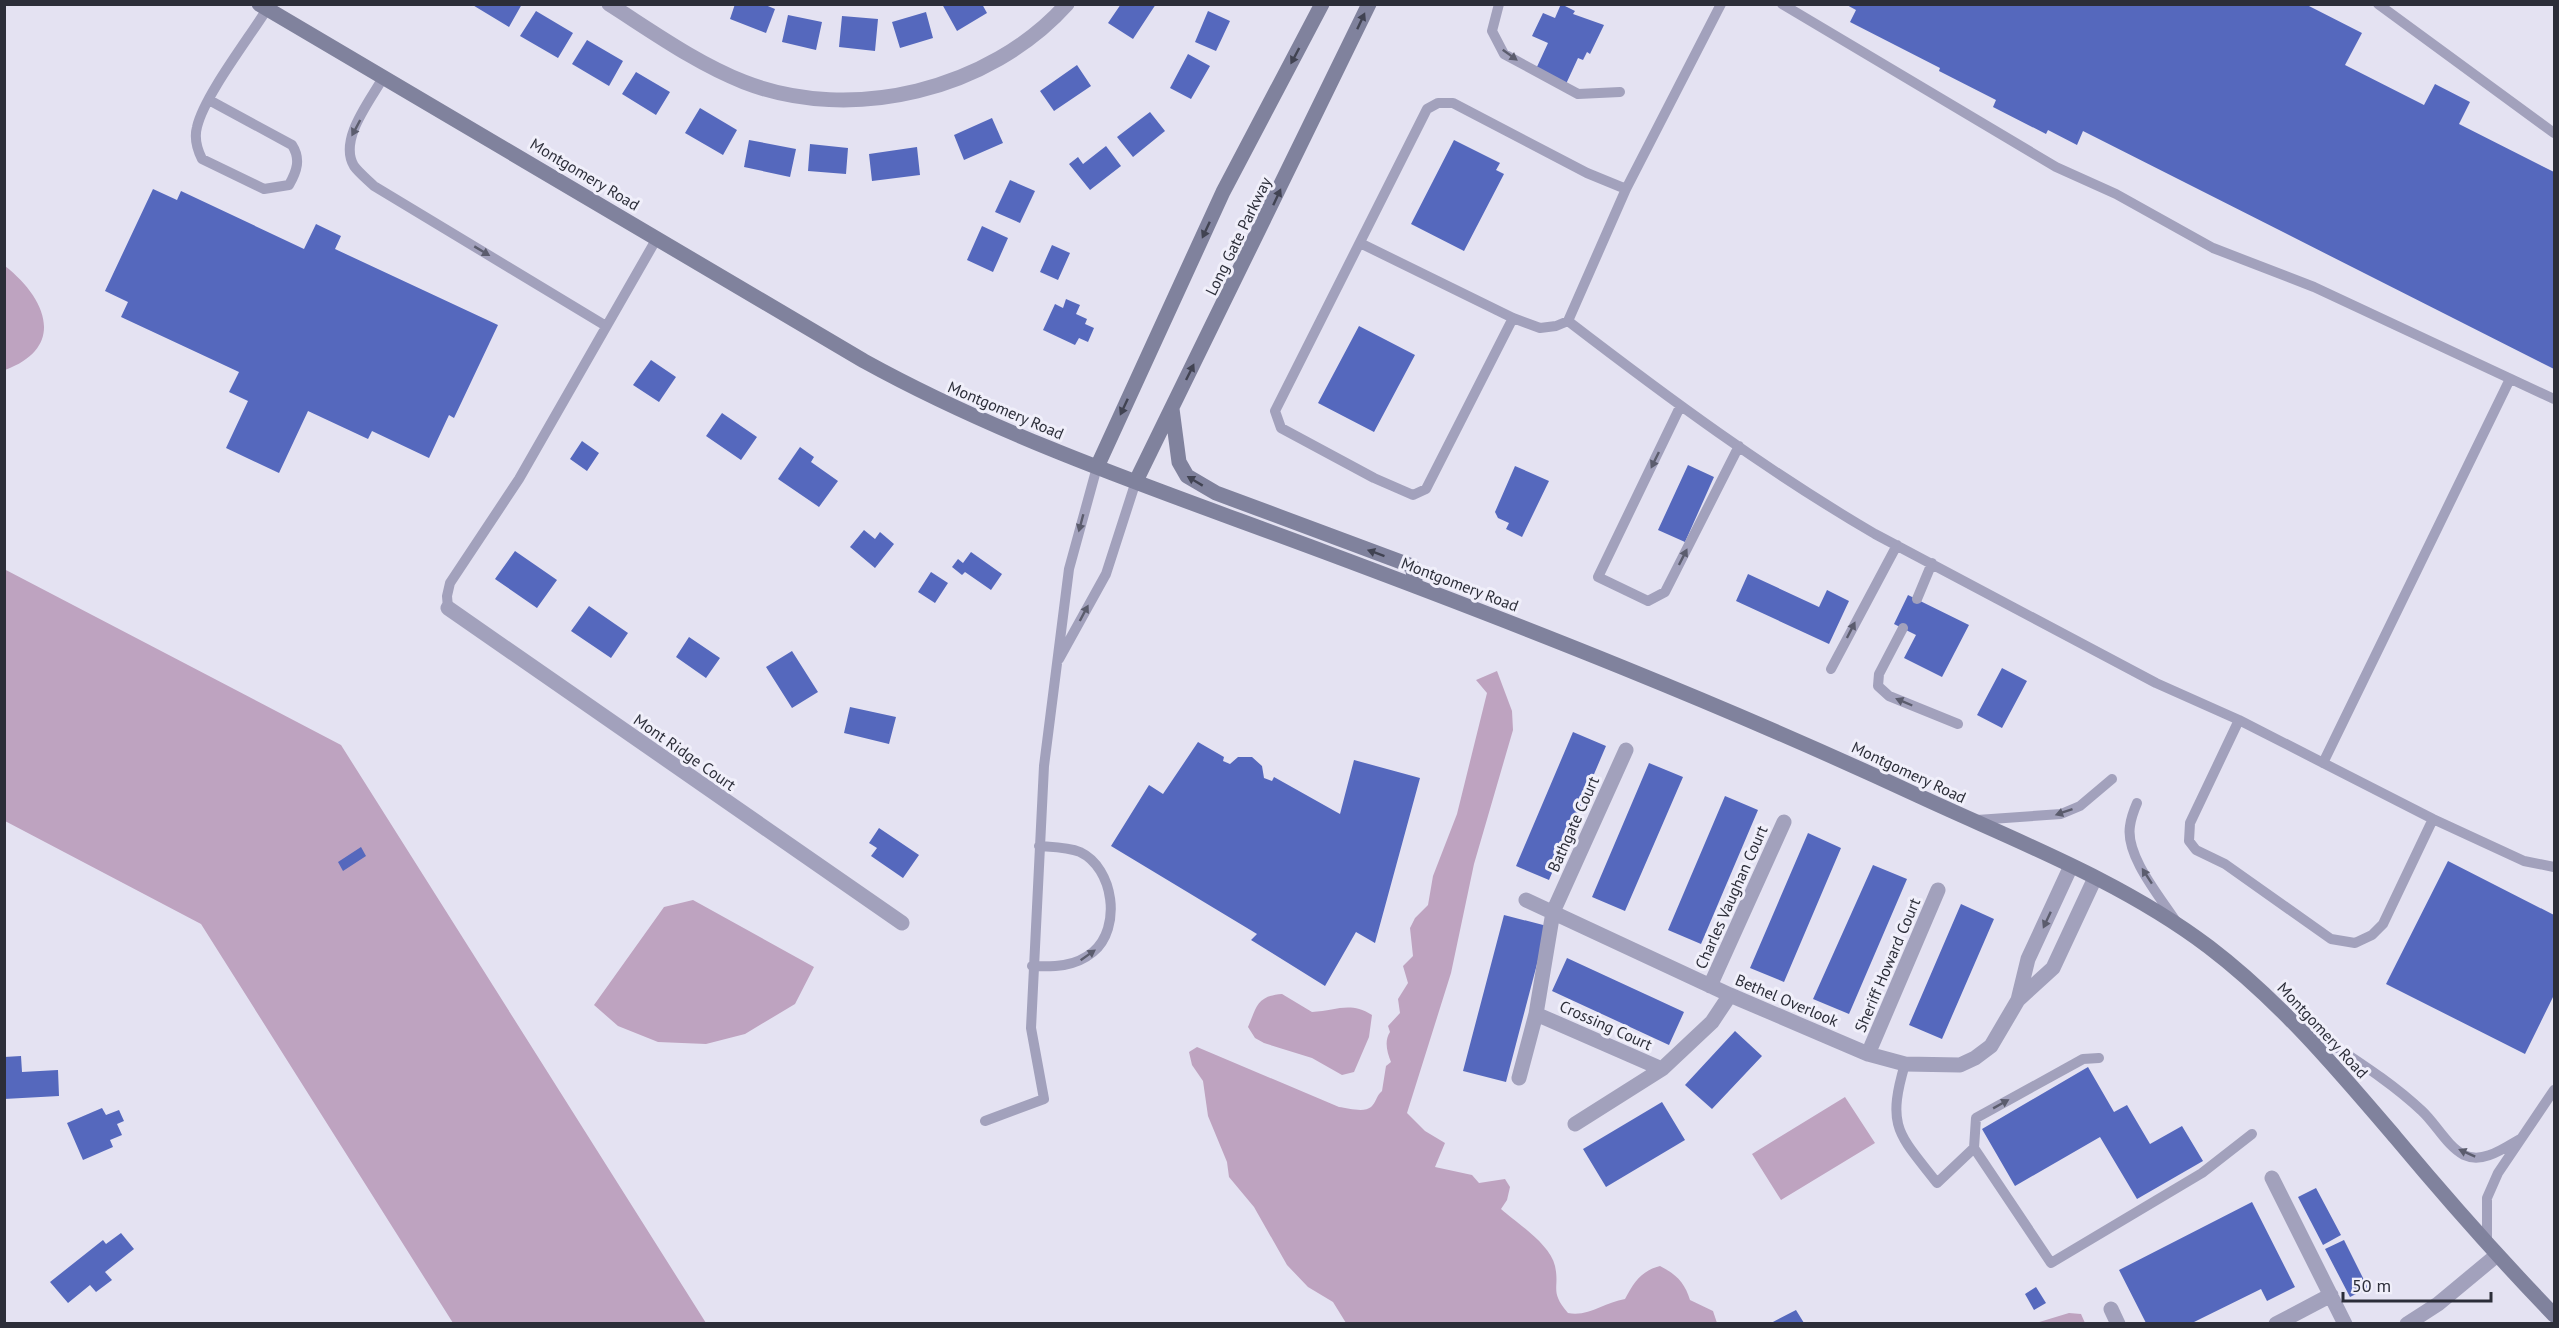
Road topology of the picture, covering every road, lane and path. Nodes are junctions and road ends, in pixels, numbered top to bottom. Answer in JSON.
{"nodes":[{"id":1,"x":609,"y":4,"type":"edge"},
{"id":2,"x":1067,"y":4,"type":"edge"},
{"id":3,"x":1322,"y":4,"type":"edge"},
{"id":4,"x":1369,"y":4,"type":"edge"},
{"id":5,"x":1499,"y":4,"type":"edge"},
{"id":6,"x":1721,"y":4,"type":"edge"},
{"id":7,"x":1782,"y":4,"type":"edge"},
{"id":8,"x":2378,"y":4,"type":"edge"},
{"id":9,"x":263,"y":7,"type":"edge"},
{"id":10,"x":384,"y":76,"type":"junction"},
{"id":11,"x":1620,"y":92,"type":"dead end"},
{"id":12,"x":209,"y":100,"type":"junction"},
{"id":13,"x":2554,"y":133,"type":"edge"},
{"id":14,"x":1626,"y":189,"type":"junction"},
{"id":15,"x":657,"y":238,"type":"junction"},
{"id":16,"x":1360,"y":243,"type":"junction"},
{"id":17,"x":1513,"y":318,"type":"junction"},
{"id":18,"x":1568,"y":321,"type":"junction"},
{"id":19,"x":606,"y":327,"type":"junction"},
{"id":20,"x":2510,"y":379,"type":"junction"},
{"id":21,"x":2554,"y":399,"type":"edge"},
{"id":22,"x":1680,"y":407,"type":"junction"},
{"id":23,"x":1172,"y":409,"type":"junction"},
{"id":24,"x":1739,"y":446,"type":"junction"},
{"id":25,"x":1097,"y":467,"type":"junction"},
{"id":26,"x":1137,"y":481,"type":"junction"},
{"id":27,"x":1897,"y":545,"type":"junction"},
{"id":28,"x":1932,"y":563,"type":"junction"},
{"id":29,"x":1416,"y":586,"type":"junction"},
{"id":30,"x":1917,"y":599,"type":"dead end"},
{"id":31,"x":448,"y":608,"type":"joint"},
{"id":32,"x":1903,"y":628,"type":"dead end"},
{"id":33,"x":1056,"y":664,"type":"junction"},
{"id":34,"x":1831,"y":669,"type":"dead end"},
{"id":35,"x":2239,"y":720,"type":"junction"},
{"id":36,"x":1958,"y":724,"type":"dead end"},
{"id":37,"x":1626,"y":750,"type":"dead end"},
{"id":38,"x":2323,"y":763,"type":"junction"},
{"id":39,"x":2112,"y":779,"type":"dead end"},
{"id":40,"x":2137,"y":803,"type":"dead end"},
{"id":41,"x":2433,"y":819,"type":"junction"},
{"id":42,"x":1972,"y":821,"type":"junction"},
{"id":43,"x":1784,"y":822,"type":"dead end"},
{"id":44,"x":1039,"y":846,"type":"junction"},
{"id":45,"x":2071,"y":866,"type":"junction"},
{"id":46,"x":2554,"y":867,"type":"edge"},
{"id":47,"x":2095,"y":878,"type":"junction"},
{"id":48,"x":1938,"y":890,"type":"dead end"},
{"id":49,"x":1526,"y":900,"type":"dead end"},
{"id":50,"x":1553,"y":912,"type":"junction"},
{"id":51,"x":902,"y":923,"type":"dead end"},
{"id":52,"x":2179,"y":926,"type":"junction"},
{"id":53,"x":1032,"y":966,"type":"junction"},
{"id":54,"x":1710,"y":986,"type":"junction"},
{"id":55,"x":1730,"y":995,"type":"junction"},
{"id":56,"x":2019,"y":999,"type":"junction"},
{"id":57,"x":2283,"y":1011,"type":"junction"},
{"id":58,"x":1536,"y":1014,"type":"junction"},
{"id":59,"x":1868,"y":1054,"type":"junction"},
{"id":60,"x":2099,"y":1058,"type":"dead end"},
{"id":61,"x":1905,"y":1064,"type":"junction"},
{"id":62,"x":1662,"y":1069,"type":"junction"},
{"id":63,"x":1518,"y":1078,"type":"dead end"},
{"id":64,"x":2554,"y":1090,"type":"edge"},
{"id":65,"x":985,"y":1121,"type":"dead end"},
{"id":66,"x":1575,"y":1124,"type":"dead end"},
{"id":67,"x":2252,"y":1134,"type":"dead end"},
{"id":68,"x":2520,"y":1139,"type":"junction"},
{"id":69,"x":1974,"y":1148,"type":"junction"},
{"id":70,"x":2272,"y":1179,"type":"dead end"},
{"id":71,"x":2492,"y":1250,"type":"junction"},
{"id":72,"x":2331,"y":1295,"type":"junction"},
{"id":73,"x":2111,"y":1309,"type":"dead end"},
{"id":74,"x":2554,"y":1316,"type":"edge"},
{"id":75,"x":2118,"y":1323,"type":"edge"},
{"id":76,"x":2276,"y":1323,"type":"edge"},
{"id":77,"x":2345,"y":1323,"type":"edge"},
{"id":78,"x":2407,"y":1323,"type":"edge"}],
"edges":[{"from":1,"to":2,"type":"street"},
{"from":3,"to":25,"type":"main road","name":"Long Gate Parkway","one_way":true},
{"from":23,"to":4,"type":"main road","name":"Long Gate Parkway","one_way":true},
{"from":5,"to":11,"type":"lane","one_way":true},
{"from":6,"to":14,"type":"lane"},
{"from":7,"to":20,"type":"lane"},
{"from":8,"to":13,"type":"lane"},
{"from":9,"to":10,"type":"main road","name":"Montgomery Road"},
{"from":9,"to":12,"type":"lane"},
{"from":10,"to":15,"type":"main road","name":"Montgomery Road"},
{"from":10,"to":19,"type":"lane","one_way":true},
{"from":12,"to":12,"type":"lane"},
{"from":14,"to":16,"type":"lane"},
{"from":14,"to":18,"type":"lane"},
{"from":15,"to":19,"type":"lane"},
{"from":15,"to":25,"type":"main road","name":"Montgomery Road"},
{"from":16,"to":17,"type":"lane"},
{"from":16,"to":17,"type":"lane"},
{"from":17,"to":18,"type":"lane"},
{"from":18,"to":22,"type":"lane"},
{"from":19,"to":31,"type":"lane"},
{"from":20,"to":21,"type":"lane"},
{"from":20,"to":38,"type":"lane"},
{"from":22,"to":24,"type":"lane"},
{"from":22,"to":24,"type":"lane","one_way":true},
{"from":23,"to":26,"type":"main road","name":"Long Gate Parkway"},
{"from":29,"to":23,"type":"main road","one_way":true},
{"from":24,"to":27,"type":"lane"},
{"from":25,"to":26,"type":"main road","name":"Montgomery Road"},
{"from":25,"to":33,"type":"lane","one_way":true},
{"from":26,"to":29,"type":"main road","name":"Montgomery Road"},
{"from":33,"to":26,"type":"lane","one_way":true},
{"from":27,"to":28,"type":"lane"},
{"from":34,"to":27,"type":"lane","one_way":true},
{"from":28,"to":30,"type":"lane"},
{"from":28,"to":35,"type":"lane"},
{"from":29,"to":42,"type":"main road","name":"Montgomery Road"},
{"from":31,"to":51,"type":"street","name":"Mont Ridge Court"},
{"from":36,"to":32,"type":"lane","one_way":true},
{"from":33,"to":44,"type":"lane"},
{"from":35,"to":38,"type":"lane"},
{"from":35,"to":41,"type":"lane"},
{"from":37,"to":50,"type":"street","name":"Bathgate Court"},
{"from":38,"to":41,"type":"lane"},
{"from":39,"to":42,"type":"lane","one_way":true},
{"from":52,"to":40,"type":"lane","one_way":true},
{"from":41,"to":46,"type":"lane"},
{"from":42,"to":45,"type":"main road","name":"Montgomery Road"},
{"from":43,"to":54,"type":"street","name":"Charles Vaughan Court"},
{"from":44,"to":53,"type":"lane"},
{"from":53,"to":44,"type":"lane","one_way":true},
{"from":45,"to":47,"type":"main road","name":"Montgomery Road"},
{"from":45,"to":56,"type":"street","name":"Bethel Overlook","one_way":true},
{"from":47,"to":52,"type":"main road","name":"Montgomery Road"},
{"from":47,"to":56,"type":"street","name":"Bethel Overlook"},
{"from":48,"to":59,"type":"street","name":"Sheriff Howard Court"},
{"from":49,"to":50,"type":"street","name":"Bethel Overlook"},
{"from":50,"to":54,"type":"street","name":"Bethel Overlook"},
{"from":50,"to":58,"type":"street","name":"Crossing Court"},
{"from":52,"to":57,"type":"main road","name":"Montgomery Road"},
{"from":53,"to":65,"type":"lane"},
{"from":54,"to":55,"type":"street","name":"Bethel Overlook"},
{"from":55,"to":59,"type":"street","name":"Bethel Overlook"},
{"from":55,"to":62,"type":"street","name":"Crossing Court"},
{"from":56,"to":61,"type":"street","name":"Bethel Overlook"},
{"from":68,"to":57,"type":"lane","one_way":true},
{"from":57,"to":71,"type":"main road","name":"Montgomery Road"},
{"from":58,"to":62,"type":"street","name":"Crossing Court"},
{"from":58,"to":63,"type":"street","name":"Crossing Court"},
{"from":59,"to":61,"type":"street","name":"Bethel Overlook"},
{"from":69,"to":60,"type":"lane","one_way":true},
{"from":61,"to":69,"type":"lane"},
{"from":62,"to":66,"type":"street","name":"Crossing Court"},
{"from":64,"to":68,"type":"lane"},
{"from":67,"to":69,"type":"lane"},
{"from":68,"to":71,"type":"lane"},
{"from":70,"to":72,"type":"street"},
{"from":71,"to":74,"type":"main road","name":"Montgomery Road"},
{"from":71,"to":78,"type":"street"},
{"from":72,"to":76,"type":"street"},
{"from":72,"to":77,"type":"street"},
{"from":73,"to":75,"type":"street"}]}
